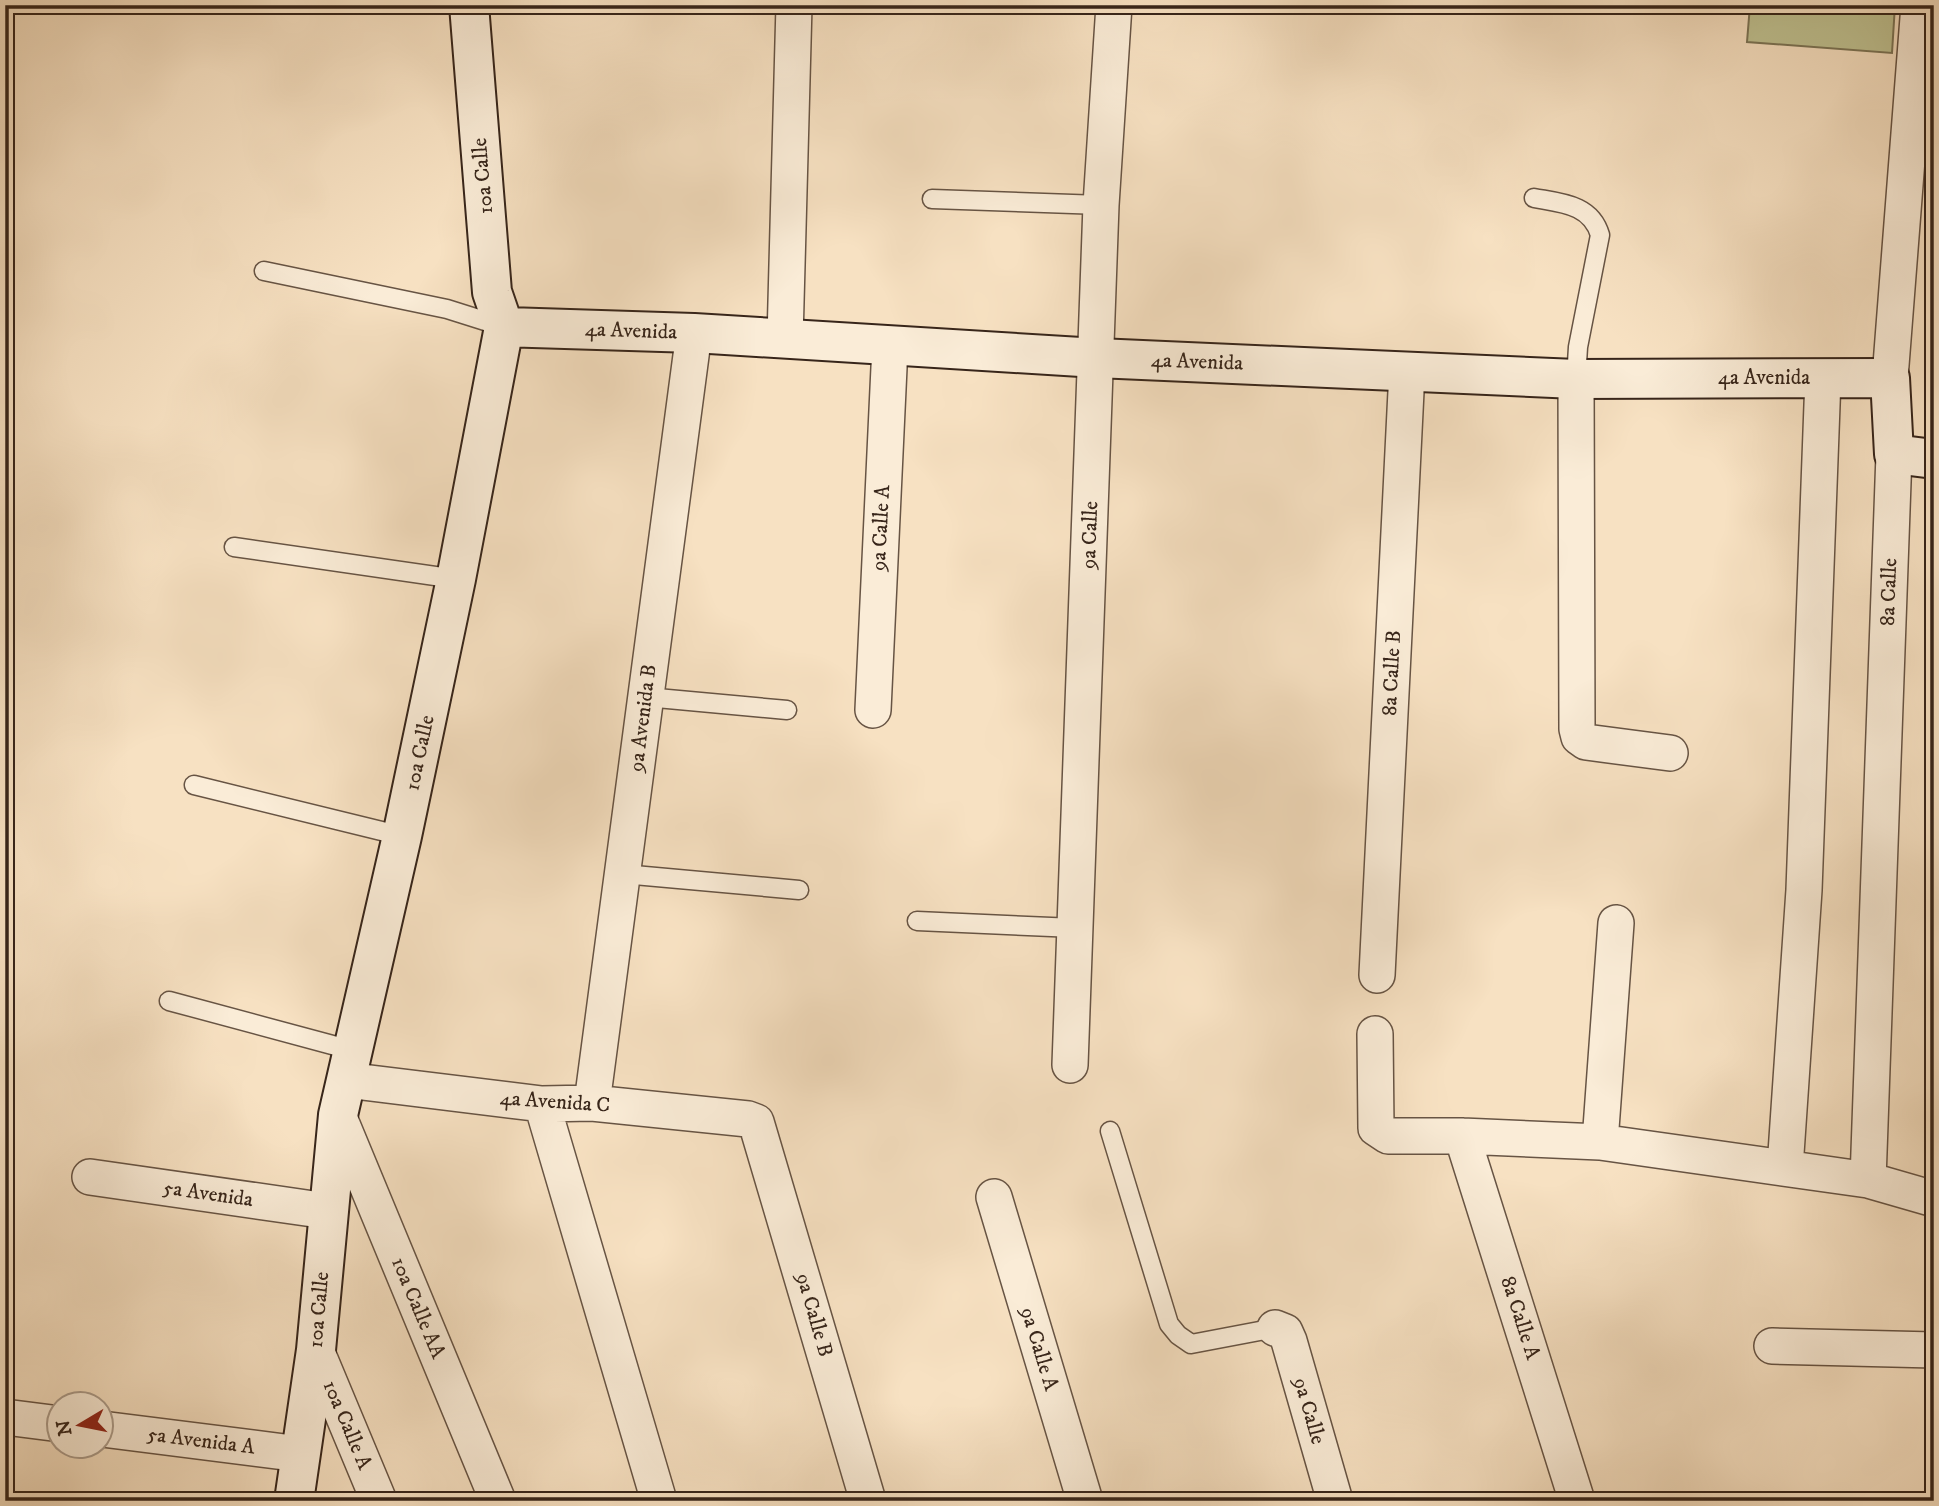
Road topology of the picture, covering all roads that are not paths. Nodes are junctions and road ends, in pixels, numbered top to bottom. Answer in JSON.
{"nodes":[{"id":1,"x":468,"y":5,"type":"edge"},
{"id":2,"x":794,"y":5,"type":"edge"},
{"id":3,"x":1114,"y":5,"type":"edge"},
{"id":4,"x":1919,"y":5,"type":"edge"},
{"id":5,"x":1534,"y":198,"type":"dead end"},
{"id":6,"x":932,"y":200,"type":"dead end"},
{"id":7,"x":1101,"y":205,"type":"junction"},
{"id":8,"x":264,"y":271,"type":"dead end"},
{"id":9,"x":504,"y":327,"type":"junction"},
{"id":10,"x":694,"y":333,"type":"junction"},
{"id":11,"x":785,"y":339,"type":"junction"},
{"id":12,"x":890,"y":346,"type":"junction"},
{"id":13,"x":1097,"y":358,"type":"junction"},
{"id":14,"x":1407,"y":371,"type":"junction"},
{"id":15,"x":1890,"y":377,"type":"junction"},
{"id":16,"x":1823,"y":378,"type":"junction"},
{"id":17,"x":1576,"y":379,"type":"junction"},
{"id":18,"x":1894,"y":454,"type":"junction"},
{"id":19,"x":1934,"y":459,"type":"edge"},
{"id":20,"x":234,"y":547,"type":"dead end"},
{"id":21,"x":456,"y":579,"type":"junction"},
{"id":22,"x":646,"y":697,"type":"junction"},
{"id":23,"x":787,"y":710,"type":"dead end"},
{"id":24,"x":873,"y":710,"type":"dead end"},
{"id":25,"x":1670,"y":753,"type":"dead end"},
{"id":26,"x":194,"y":785,"type":"dead end"},
{"id":27,"x":402,"y":836,"type":"junction"},
{"id":28,"x":623,"y":874,"type":"junction"},
{"id":29,"x":799,"y":890,"type":"dead end"},
{"id":30,"x":917,"y":921,"type":"dead end"},
{"id":31,"x":1616,"y":923,"type":"dead end"},
{"id":32,"x":1075,"y":928,"type":"junction"},
{"id":33,"x":1377,"y":975,"type":"dead end"},
{"id":34,"x":169,"y":1001,"type":"dead end"},
{"id":35,"x":1375,"y":1034,"type":"dead end"},
{"id":36,"x":1070,"y":1065,"type":"dead end"},
{"id":37,"x":345,"y":1082,"type":"junction"},
{"id":38,"x":592,"y":1103,"type":"junction"},
{"id":39,"x":542,"y":1104,"type":"junction"},
{"id":40,"x":760,"y":1129,"type":"joint"},
{"id":41,"x":1110,"y":1130,"type":"dead end"},
{"id":42,"x":1462,"y":1136,"type":"junction"},
{"id":43,"x":1600,"y":1142,"type":"junction"},
{"id":44,"x":1784,"y":1168,"type":"junction"},
{"id":45,"x":90,"y":1177,"type":"dead end"},
{"id":46,"x":1868,"y":1180,"type":"junction"},
{"id":47,"x":994,"y":1197,"type":"dead end"},
{"id":48,"x":1934,"y":1199,"type":"edge"},
{"id":49,"x":327,"y":1212,"type":"junction"},
{"id":50,"x":1275,"y":1328,"type":"joint"},
{"id":51,"x":1772,"y":1346,"type":"dead end"},
{"id":52,"x":316,"y":1350,"type":"junction"},
{"id":53,"x":1934,"y":1350,"type":"edge"},
{"id":54,"x":5,"y":1417,"type":"edge"},
{"id":55,"x":46,"y":1422,"type":"edge"},
{"id":56,"x":116,"y":1431,"type":"edge"},
{"id":57,"x":300,"y":1454,"type":"junction"},
{"id":58,"x":294,"y":1501,"type":"edge"},
{"id":59,"x":379,"y":1501,"type":"edge"},
{"id":60,"x":498,"y":1501,"type":"edge"},
{"id":61,"x":659,"y":1501,"type":"edge"},
{"id":62,"x":868,"y":1501,"type":"edge"},
{"id":63,"x":1085,"y":1501,"type":"edge"},
{"id":64,"x":1335,"y":1501,"type":"edge"},
{"id":65,"x":1577,"y":1501,"type":"edge"}],
"edges":[{"from":1,"to":9,"type":"street","name":"10a Calle"},
{"from":2,"to":11,"type":"street"},
{"from":3,"to":7,"type":"street","name":"9a Calle"},
{"from":4,"to":15,"type":"street","name":"8a Calle"},
{"from":5,"to":17,"type":"lane"},
{"from":6,"to":7,"type":"lane"},
{"from":7,"to":13,"type":"street","name":"9a Calle"},
{"from":8,"to":9,"type":"lane"},
{"from":9,"to":10,"type":"street","name":"4a Avenida"},
{"from":9,"to":21,"type":"street","name":"10a Calle"},
{"from":10,"to":11,"type":"street","name":"4a Avenida"},
{"from":10,"to":22,"type":"street","name":"9a Avenida B"},
{"from":11,"to":12,"type":"street","name":"4a Avenida"},
{"from":12,"to":13,"type":"street","name":"4a Avenida"},
{"from":12,"to":24,"type":"street","name":"9a Calle A"},
{"from":13,"to":14,"type":"street","name":"4a Avenida"},
{"from":13,"to":32,"type":"street","name":"9a Calle"},
{"from":14,"to":17,"type":"street","name":"4a Avenida"},
{"from":14,"to":33,"type":"street","name":"8a Calle B"},
{"from":15,"to":16,"type":"street","name":"4a Avenida"},
{"from":15,"to":18,"type":"street","name":"8a Calle"},
{"from":16,"to":17,"type":"street","name":"4a Avenida"},
{"from":16,"to":44,"type":"street"},
{"from":17,"to":25,"type":"street"},
{"from":18,"to":19,"type":"street"},
{"from":18,"to":46,"type":"street","name":"8a Calle"},
{"from":20,"to":21,"type":"lane"},
{"from":21,"to":27,"type":"street","name":"10a Calle"},
{"from":22,"to":23,"type":"lane"},
{"from":22,"to":28,"type":"street","name":"9a Avenida B"},
{"from":26,"to":27,"type":"lane"},
{"from":27,"to":37,"type":"street","name":"10a Calle"},
{"from":28,"to":29,"type":"lane"},
{"from":28,"to":38,"type":"street","name":"9a Avenida B"},
{"from":30,"to":32,"type":"lane"},
{"from":31,"to":43,"type":"street"},
{"from":32,"to":36,"type":"street","name":"9a Calle"},
{"from":34,"to":37,"type":"lane"},
{"from":35,"to":42,"type":"street"},
{"from":37,"to":39,"type":"street","name":"4a Avenida C"},
{"from":37,"to":49,"type":"street","name":"10a Calle"},
{"from":37,"to":60,"type":"street","name":"10a Calle AA"},
{"from":38,"to":39,"type":"street","name":"4a Avenida C"},
{"from":38,"to":40,"type":"street","name":"4a Avenida C"},
{"from":39,"to":61,"type":"street"},
{"from":40,"to":62,"type":"street","name":"9a Calle B"},
{"from":41,"to":50,"type":"lane"},
{"from":42,"to":43,"type":"street"},
{"from":42,"to":65,"type":"street","name":"8a Calle A"},
{"from":43,"to":44,"type":"street"},
{"from":44,"to":46,"type":"street"},
{"from":45,"to":49,"type":"street","name":"5a Avenida"},
{"from":46,"to":48,"type":"street"},
{"from":47,"to":63,"type":"street","name":"9a Calle A"},
{"from":49,"to":52,"type":"street","name":"10a Calle"},
{"from":50,"to":64,"type":"street","name":"9a Calle"},
{"from":51,"to":53,"type":"street"},
{"from":52,"to":57,"type":"street","name":"10a Calle"},
{"from":52,"to":59,"type":"street","name":"10a Calle A"},
{"from":54,"to":55,"type":"street"},
{"from":56,"to":57,"type":"street","name":"5a Avenida A"},
{"from":57,"to":58,"type":"street","name":"10a Calle"}]}
